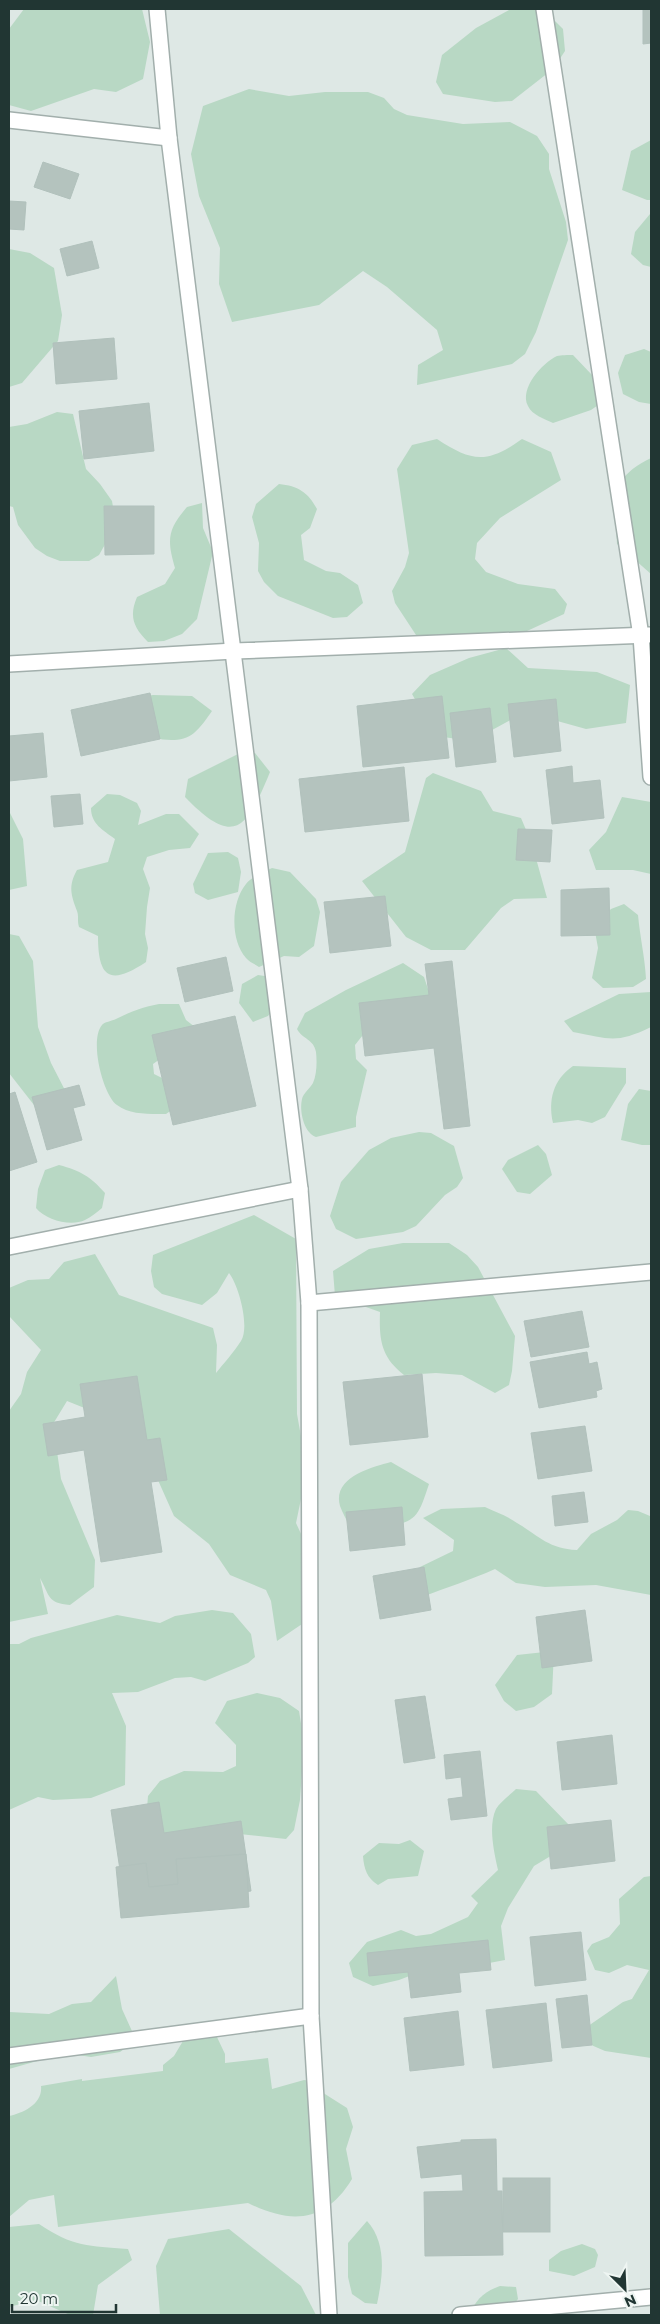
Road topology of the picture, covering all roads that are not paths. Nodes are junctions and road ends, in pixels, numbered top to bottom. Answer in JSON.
{"nodes":[{"id":1,"x":156,"y":9,"type":"edge"},
{"id":2,"x":544,"y":9,"type":"edge"},
{"id":3,"x":9,"y":120,"type":"edge"},
{"id":4,"x":169,"y":138,"type":"junction"},
{"id":5,"x":646,"y":636,"type":"edge"},
{"id":6,"x":234,"y":651,"type":"junction"},
{"id":7,"x":9,"y":664,"type":"edge"},
{"id":8,"x":651,"y":777,"type":"edge"},
{"id":9,"x":300,"y":1189,"type":"junction"},
{"id":10,"x":9,"y":1247,"type":"edge"},
{"id":11,"x":651,"y":1272,"type":"edge"},
{"id":12,"x":309,"y":1303,"type":"junction"},
{"id":13,"x":311,"y":2016,"type":"junction"},
{"id":14,"x":9,"y":2056,"type":"edge"},
{"id":15,"x":651,"y":2297,"type":"edge"},
{"id":16,"x":329,"y":2315,"type":"edge"},
{"id":17,"x":460,"y":2315,"type":"edge"}],
"edges":[{"from":1,"to":4,"type":"street"},
{"from":2,"to":5,"type":"street"},
{"from":3,"to":4,"type":"street"},
{"from":4,"to":6,"type":"street"},
{"from":5,"to":6,"type":"street"},
{"from":5,"to":8,"type":"street"},
{"from":6,"to":7,"type":"street"},
{"from":6,"to":9,"type":"street"},
{"from":9,"to":10,"type":"street"},
{"from":9,"to":12,"type":"street"},
{"from":11,"to":12,"type":"street"},
{"from":12,"to":13,"type":"street"},
{"from":13,"to":14,"type":"street"},
{"from":13,"to":16,"type":"street"},
{"from":15,"to":17,"type":"street"}]}
